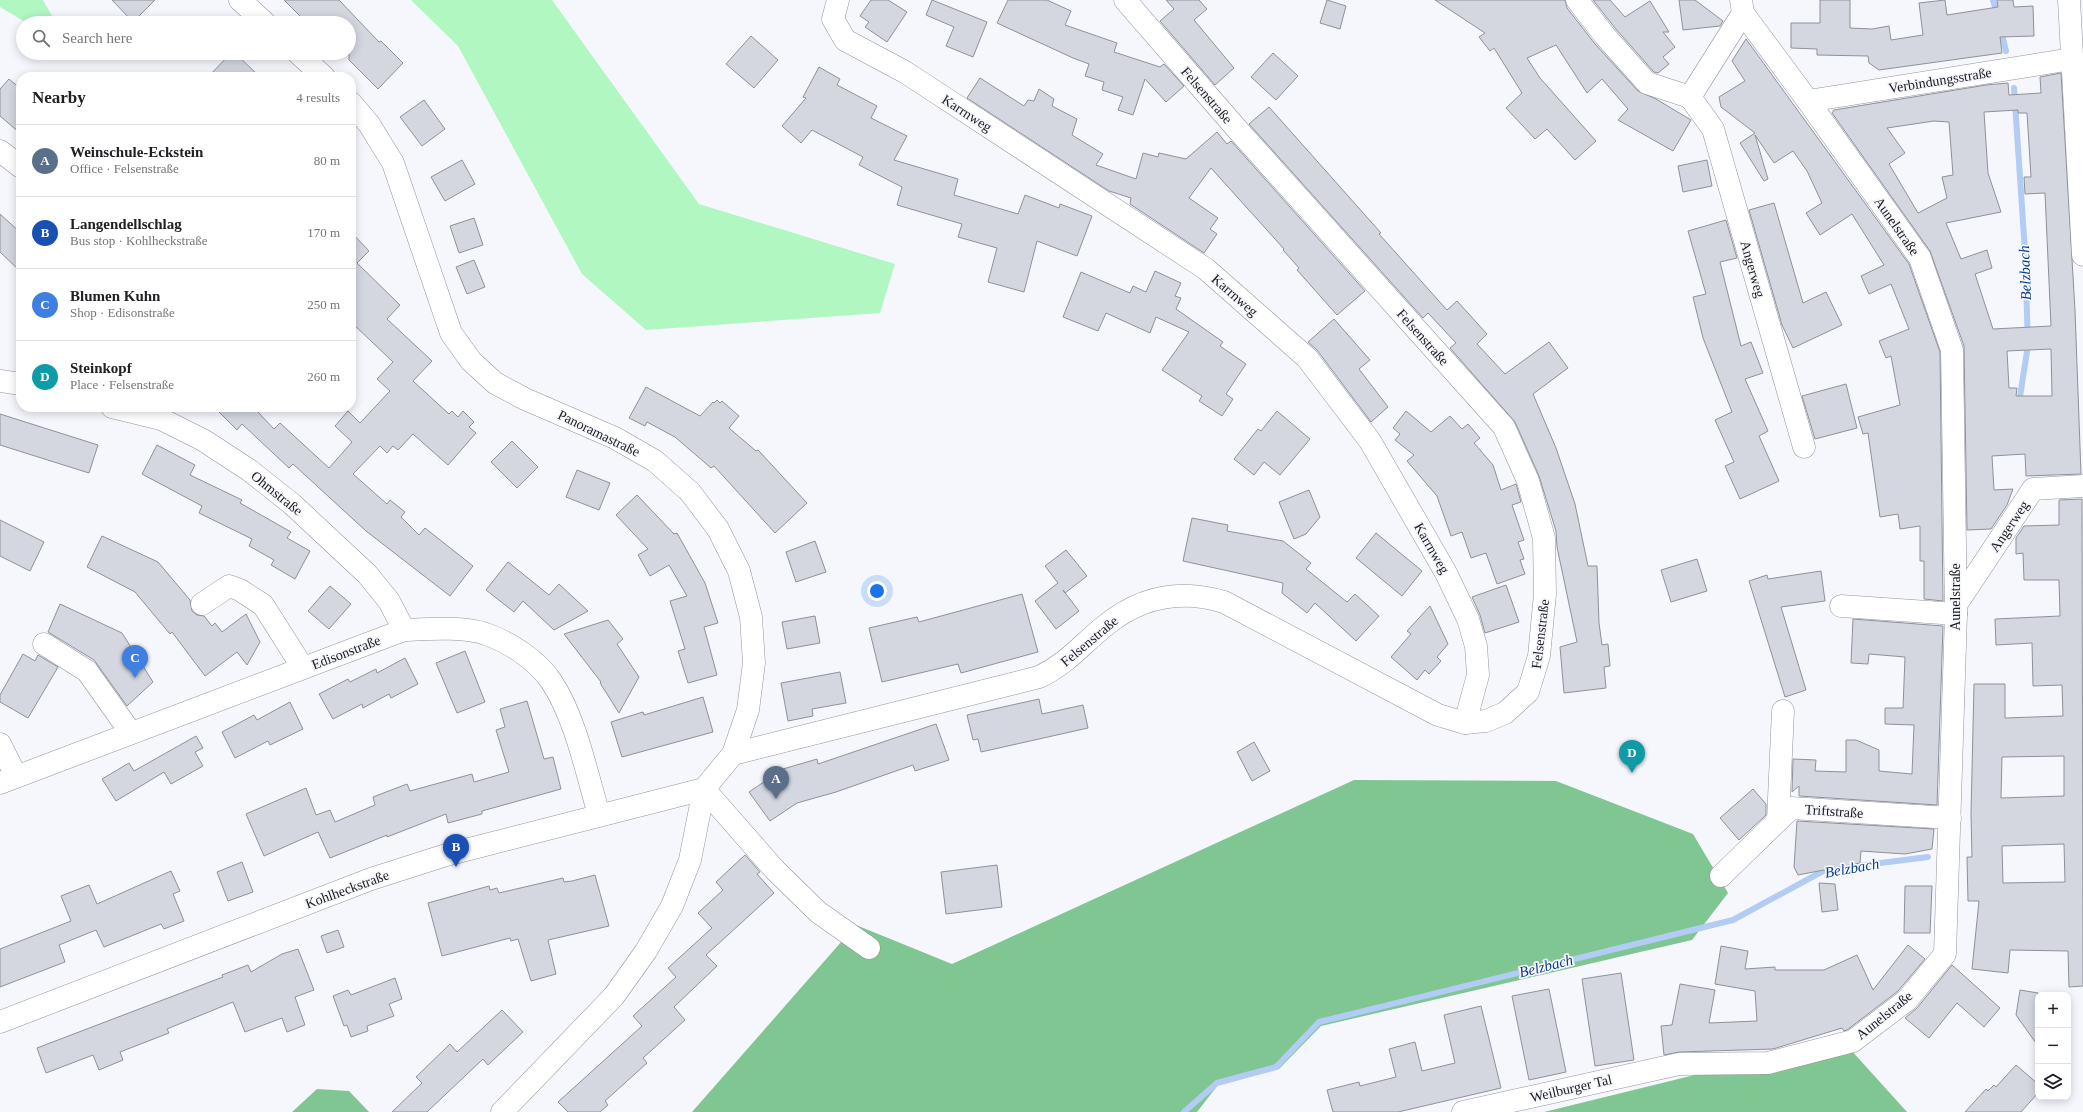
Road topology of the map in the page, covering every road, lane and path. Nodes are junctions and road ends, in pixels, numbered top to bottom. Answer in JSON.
{"nodes":[{"id":1,"x":240,"y":0,"type":"edge"},
{"id":2,"x":838,"y":0,"type":"edge"},
{"id":3,"x":1125,"y":0,"type":"edge"},
{"id":4,"x":1577,"y":0,"type":"edge"},
{"id":5,"x":2069,"y":0,"type":"edge"},
{"id":6,"x":1742,"y":7,"type":"edge"},
{"id":7,"x":257,"y":16,"type":"edge"},
{"id":8,"x":2072,"y":59,"type":"junction"},
{"id":9,"x":306,"y":60,"type":"edge"},
{"id":10,"x":319,"y":72,"type":"edge"},
{"id":11,"x":1690,"y":97,"type":"junction"},
{"id":12,"x":1808,"y":101,"type":"junction"},
{"id":13,"x":356,"y":109,"type":"edge"},
{"id":14,"x":0,"y":150,"type":"edge"},
{"id":15,"x":16,"y":162,"type":"edge"},
{"id":16,"x":2081,"y":165,"type":"edge"},
{"id":17,"x":2083,"y":255,"type":"edge"},
{"id":18,"x":0,"y":381,"type":"edge"},
{"id":19,"x":16,"y":383,"type":"edge"},
{"id":20,"x":162,"y":413,"type":"edge"},
{"id":21,"x":1804,"y":447,"type":"dead end"},
{"id":22,"x":2083,"y":486,"type":"edge"},
{"id":23,"x":202,"y":604,"type":"dead end"},
{"id":24,"x":1841,"y":606,"type":"dead end"},
{"id":25,"x":1956,"y":610,"type":"junction"},
{"id":26,"x":404,"y":630,"type":"junction"},
{"id":27,"x":44,"y":644,"type":"dead end"},
{"id":28,"x":303,"y":668,"type":"junction"},
{"id":29,"x":1784,"y":710,"type":"dead end"},
{"id":30,"x":1465,"y":723,"type":"junction"},
{"id":31,"x":131,"y":733,"type":"junction"},
{"id":32,"x":0,"y":744,"type":"edge"},
{"id":33,"x":734,"y":754,"type":"junction"},
{"id":34,"x":8,"y":779,"type":"edge"},
{"id":35,"x":704,"y":789,"type":"junction"},
{"id":36,"x":599,"y":815,"type":"junction"},
{"id":37,"x":1950,"y":818,"type":"junction"},
{"id":38,"x":1778,"y":820,"type":"junction"},
{"id":39,"x":1721,"y":876,"type":"dead end"},
{"id":40,"x":868,"y":948,"type":"dead end"},
{"id":41,"x":0,"y":1022,"type":"edge"},
{"id":42,"x":1679,"y":1064,"type":"joint"},
{"id":43,"x":502,"y":1112,"type":"edge"},
{"id":44,"x":1463,"y":1112,"type":"edge"}],
"edges":[{"from":1,"to":7,"type":"street"},
{"from":2,"to":30,"type":"street","name":"Karrnweg"},
{"from":3,"to":30,"type":"street","name":"Felsenstraße"},
{"from":4,"to":11,"type":"street"},
{"from":5,"to":8,"type":"street"},
{"from":6,"to":11,"type":"street"},
{"from":6,"to":12,"type":"street","name":"Aunelstraße"},
{"from":8,"to":12,"type":"street","name":"Verbindungsstraße"},
{"from":8,"to":16,"type":"street"},
{"from":9,"to":10,"type":"street"},
{"from":11,"to":21,"type":"street","name":"Angerweg"},
{"from":12,"to":25,"type":"street","name":"Aunelstraße"},
{"from":13,"to":33,"type":"street","name":"Panoramastraße"},
{"from":14,"to":15,"type":"street"},
{"from":16,"to":17,"type":"street"},
{"from":18,"to":19,"type":"street"},
{"from":20,"to":26,"type":"street","name":"Ohmstraße"},
{"from":22,"to":25,"type":"street","name":"Angerweg"},
{"from":23,"to":28,"type":"street"},
{"from":24,"to":25,"type":"street"},
{"from":25,"to":37,"type":"street","name":"Aunelstraße"},
{"from":26,"to":28,"type":"street","name":"Edisonstraße"},
{"from":26,"to":36,"type":"street","name":"Edisonstraße"},
{"from":27,"to":31,"type":"street"},
{"from":28,"to":31,"type":"street","name":"Edisonstraße"},
{"from":29,"to":38,"type":"street"},
{"from":30,"to":33,"type":"street","name":"Felsenstraße"},
{"from":31,"to":34,"type":"street","name":"Edisonstraße"},
{"from":32,"to":34,"type":"street"},
{"from":33,"to":35,"type":"street","name":"Panoramastraße"},
{"from":35,"to":36,"type":"street","name":"Kohlheckstraße"},
{"from":35,"to":40,"type":"street"},
{"from":35,"to":43,"type":"street"},
{"from":36,"to":41,"type":"street","name":"Kohlheckstraße"},
{"from":37,"to":38,"type":"street","name":"Triftstraße"},
{"from":37,"to":42,"type":"street","name":"Aunelstraße"},
{"from":38,"to":39,"type":"street","name":"Triftstraße"},
{"from":42,"to":44,"type":"street","name":"Weilburger Tal"}]}
